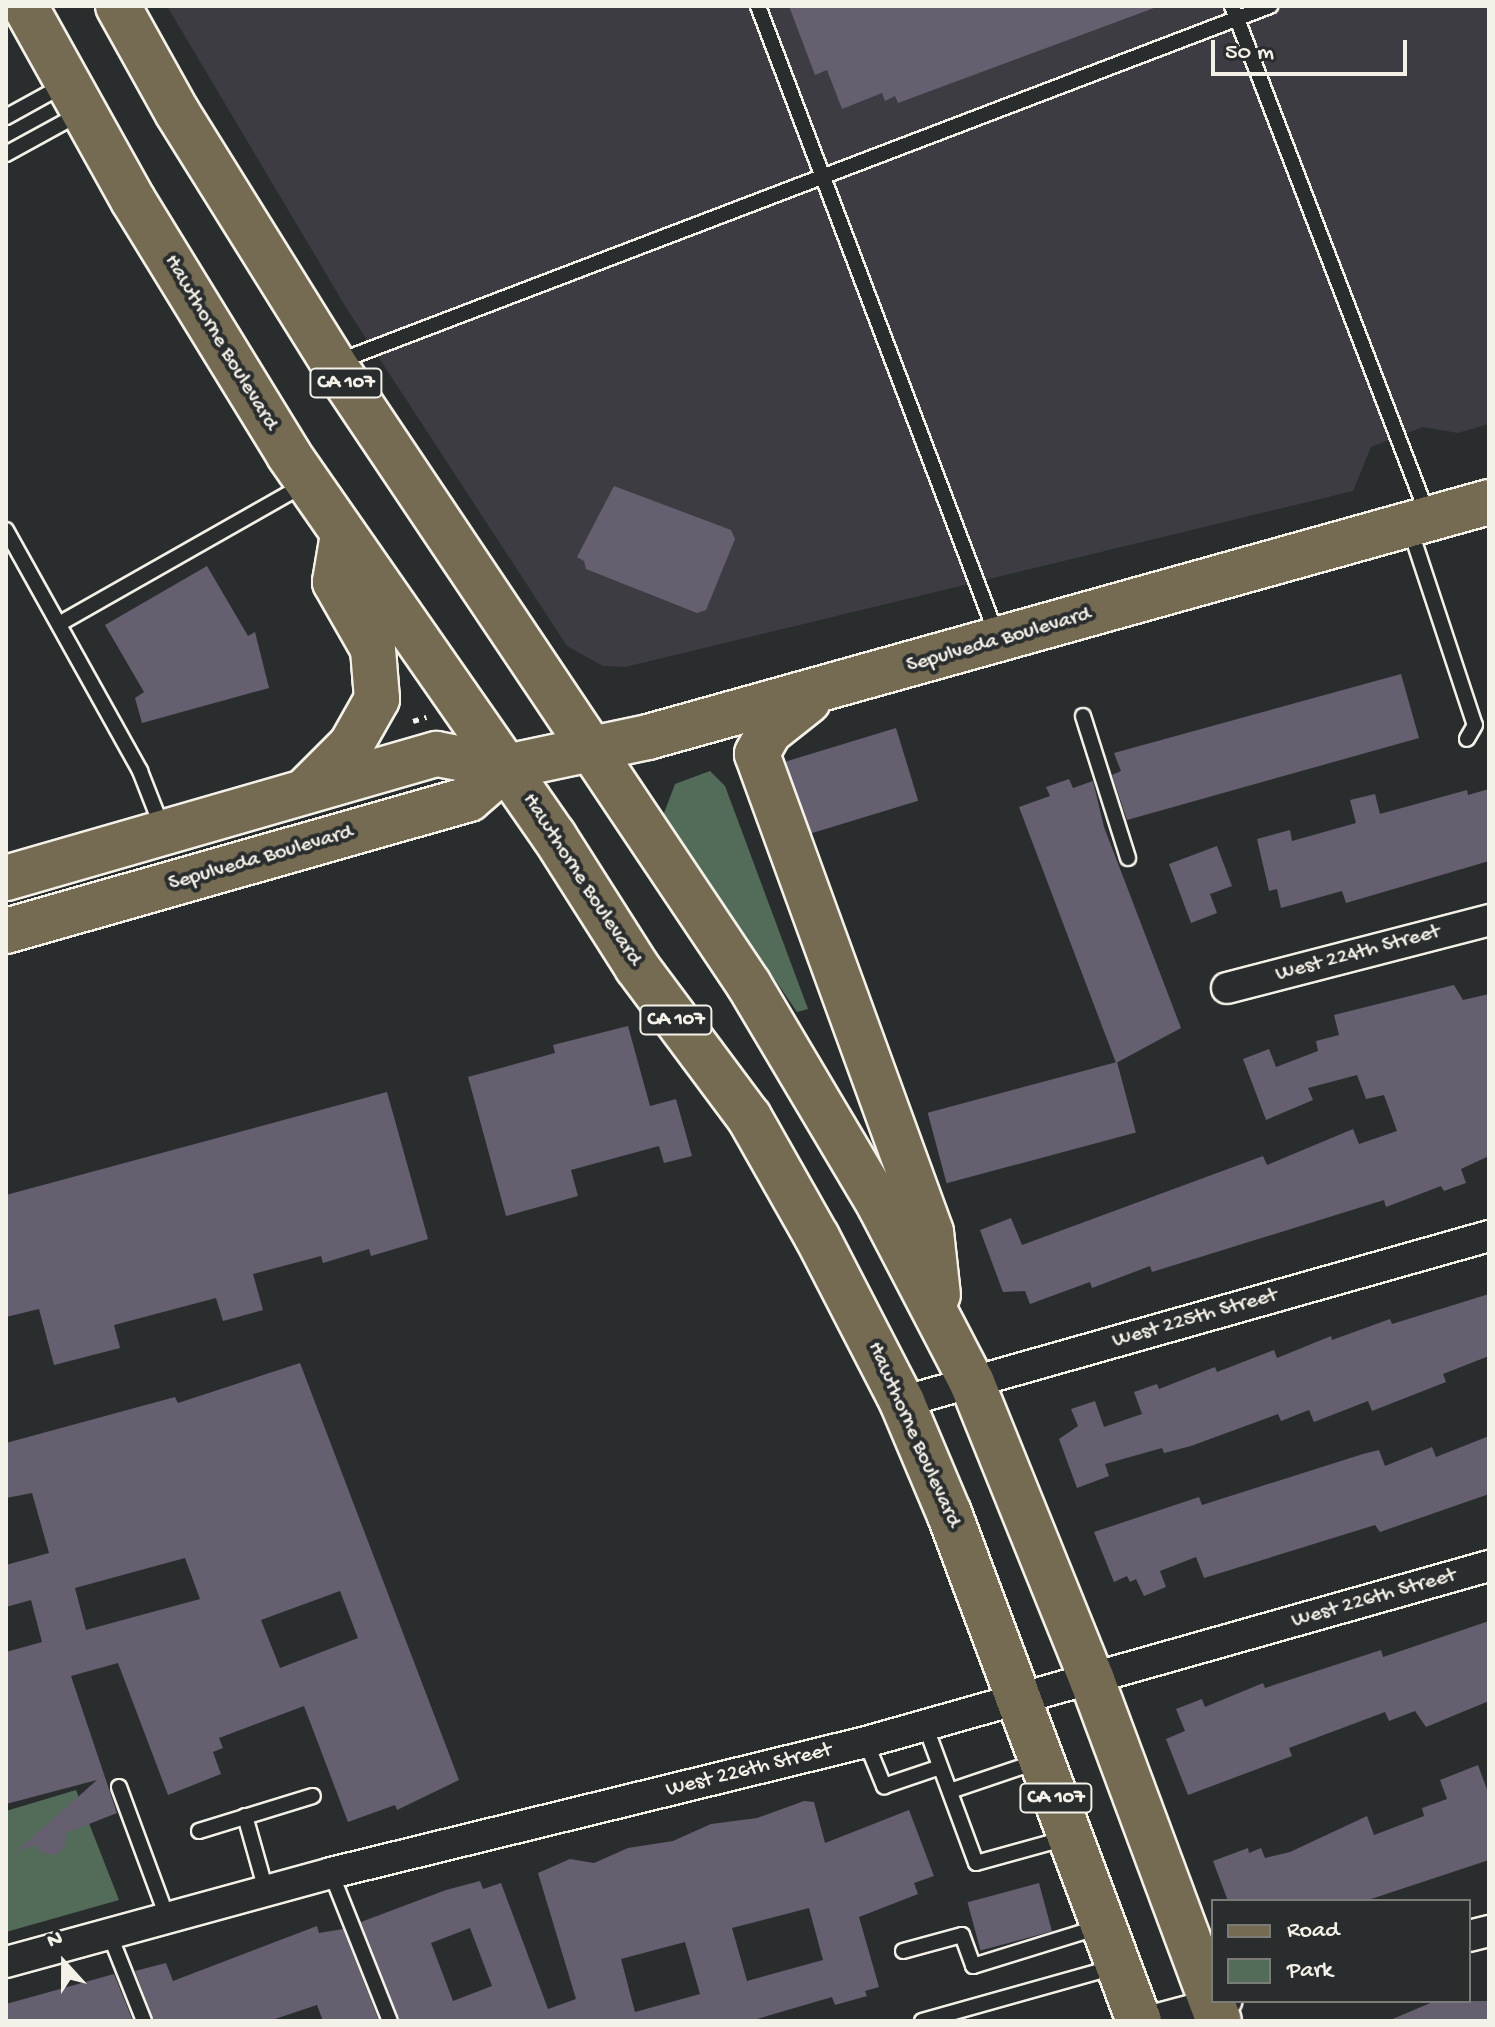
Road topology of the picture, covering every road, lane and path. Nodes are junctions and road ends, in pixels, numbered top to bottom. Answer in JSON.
{"nodes":[{"id":1,"x":25,"y":6,"type":"edge"},
{"id":2,"x":118,"y":6,"type":"edge"},
{"id":3,"x":758,"y":6,"type":"edge"},
{"id":4,"x":1270,"y":6,"type":"edge"},
{"id":5,"x":1234,"y":12,"type":"edge"},
{"id":6,"x":76,"y":97,"type":"junction"},
{"id":7,"x":6,"y":117,"type":"edge"},
{"id":8,"x":6,"y":154,"type":"edge"},
{"id":9,"x":823,"y":175,"type":"junction"},
{"id":10,"x":333,"y":363,"type":"junction"},
{"id":11,"x":308,"y":483,"type":"junction"},
{"id":12,"x":1489,"y":502,"type":"edge"},
{"id":13,"x":1419,"y":522,"type":"junction"},
{"id":14,"x":6,"y":530,"type":"edge"},
{"id":15,"x":343,"y":534,"type":"junction"},
{"id":16,"x":59,"y":624,"type":"junction"},
{"id":17,"x":999,"y":641,"type":"junction"},
{"id":18,"x":818,"y":692,"type":"junction"},
{"id":19,"x":1083,"y":716,"type":"dead end"},
{"id":20,"x":426,"y":717,"type":"dead end"},
{"id":21,"x":413,"y":721,"type":"dead end"},
{"id":22,"x":1467,"y":739,"type":"dead end"},
{"id":23,"x":590,"y":749,"type":"junction"},
{"id":24,"x":506,"y":767,"type":"junction"},
{"id":25,"x":303,"y":793,"type":"junction"},
{"id":26,"x":163,"y":831,"type":"junction"},
{"id":27,"x":1128,"y":858,"type":"dead end"},
{"id":28,"x":6,"y":878,"type":"edge"},
{"id":29,"x":1489,"y":920,"type":"edge"},
{"id":30,"x":6,"y":931,"type":"edge"},
{"id":31,"x":1227,"y":988,"type":"dead end"},
{"id":32,"x":1489,"y":1236,"type":"edge"},
{"id":33,"x":940,"y":1321,"type":"junction"},
{"id":34,"x":972,"y":1383,"type":"junction"},
{"id":35,"x":902,"y":1402,"type":"junction"},
{"id":36,"x":1489,"y":1566,"type":"edge"},
{"id":37,"x":1092,"y":1680,"type":"junction"},
{"id":38,"x":1020,"y":1699,"type":"junction"},
{"id":39,"x":925,"y":1725,"type":"junction"},
{"id":40,"x":866,"y":1742,"type":"junction"},
{"id":41,"x":1042,"y":1760,"type":"junction"},
{"id":42,"x":940,"y":1767,"type":"junction"},
{"id":43,"x":119,"y":1787,"type":"dead end"},
{"id":44,"x":950,"y":1791,"type":"junction"},
{"id":45,"x":313,"y":1796,"type":"dead end"},
{"id":46,"x":245,"y":1816,"type":"junction"},
{"id":47,"x":199,"y":1831,"type":"dead end"},
{"id":48,"x":1071,"y":1837,"type":"junction"},
{"id":49,"x":331,"y":1873,"type":"junction"},
{"id":50,"x":266,"y":1890,"type":"junction"},
{"id":51,"x":167,"y":1917,"type":"junction"},
{"id":52,"x":1104,"y":1926,"type":"junction"},
{"id":53,"x":109,"y":1932,"type":"junction"},
{"id":54,"x":903,"y":1951,"type":"dead end"},
{"id":55,"x":6,"y":1962,"type":"edge"},
{"id":56,"x":1119,"y":1966,"type":"junction"},
{"id":57,"x":1211,"y":1988,"type":"edge"},
{"id":58,"x":1219,"y":2009,"type":"edge"},
{"id":59,"x":144,"y":2021,"type":"edge"},
{"id":60,"x":390,"y":2021,"type":"edge"},
{"id":61,"x":922,"y":2021,"type":"edge"},
{"id":62,"x":1139,"y":2021,"type":"edge"},
{"id":63,"x":1151,"y":2021,"type":"edge"}],
"edges":[{"from":1,"to":6,"type":"main road","name":"Hawthorne Boulevard","number":"CA 107"},
{"from":2,"to":10,"type":"main road","number":"CA 107"},
{"from":3,"to":9,"type":"lane"},
{"from":4,"to":5,"type":"lane"},
{"from":5,"to":9,"type":"lane"},
{"from":5,"to":13,"type":"lane"},
{"from":6,"to":7,"type":"lane"},
{"from":6,"to":8,"type":"lane"},
{"from":6,"to":11,"type":"main road","name":"Hawthorne Boulevard","number":"CA 107"},
{"from":9,"to":10,"type":"lane"},
{"from":9,"to":17,"type":"lane"},
{"from":10,"to":23,"type":"main road","number":"CA 107"},
{"from":11,"to":15,"type":"main road","name":"Hawthorne Boulevard","number":"CA 107"},
{"from":11,"to":16,"type":"lane"},
{"from":12,"to":13,"type":"main road","name":"Sepulveda Boulevard"},
{"from":13,"to":17,"type":"main road","name":"Sepulveda Boulevard"},
{"from":13,"to":22,"type":"lane"},
{"from":14,"to":16,"type":"lane"},
{"from":15,"to":24,"type":"main road","name":"Hawthorne Boulevard","number":"CA 107"},
{"from":15,"to":25,"type":"main road"},
{"from":16,"to":26,"type":"lane"},
{"from":17,"to":18,"type":"main road","name":"Sepulveda Boulevard"},
{"from":18,"to":23,"type":"main road","name":"Sepulveda Boulevard"},
{"from":18,"to":33,"type":"main road"},
{"from":19,"to":27,"type":"lane"},
{"from":20,"to":21,"type":"path"},
{"from":23,"to":24,"type":"main road","name":"Sepulveda Boulevard"},
{"from":23,"to":33,"type":"main road","number":"CA 107"},
{"from":24,"to":25,"type":"main road","name":"Sepulveda Boulevard"},
{"from":24,"to":30,"type":"main road","name":"Sepulveda Boulevard"},
{"from":24,"to":35,"type":"main road","name":"Hawthorne Boulevard","number":"CA 107"},
{"from":25,"to":26,"type":"main road","name":"Sepulveda Boulevard"},
{"from":26,"to":28,"type":"main road","name":"Sepulveda Boulevard"},
{"from":29,"to":31,"type":"street","name":"West 224th Street"},
{"from":32,"to":34,"type":"street","name":"West 225th Street"},
{"from":33,"to":34,"type":"main road","number":"CA 107"},
{"from":34,"to":35,"type":"street","name":"West 225th Street"},
{"from":34,"to":37,"type":"main road","number":"CA 107"},
{"from":35,"to":38,"type":"main road","name":"Hawthorne Boulevard","number":"CA 107"},
{"from":36,"to":37,"type":"street","name":"West 226th Street"},
{"from":37,"to":38,"type":"street","name":"West 226th Street"},
{"from":37,"to":57,"type":"main road","number":"CA 107"},
{"from":38,"to":39,"type":"street","name":"West 226th Street"},
{"from":38,"to":41,"type":"main road","name":"Hawthorne Boulevard","number":"CA 107"},
{"from":39,"to":40,"type":"street","name":"West 226th Street"},
{"from":39,"to":42,"type":"lane"},
{"from":40,"to":42,"type":"lane"},
{"from":40,"to":49,"type":"street","name":"West 226th Street"},
{"from":41,"to":44,"type":"lane"},
{"from":41,"to":48,"type":"main road","name":"Hawthorne Boulevard","number":"CA 107"},
{"from":42,"to":44,"type":"lane"},
{"from":43,"to":51,"type":"lane"},
{"from":44,"to":48,"type":"lane"},
{"from":45,"to":46,"type":"lane"},
{"from":46,"to":47,"type":"lane"},
{"from":46,"to":50,"type":"lane"},
{"from":48,"to":52,"type":"main road","name":"Hawthorne Boulevard","number":"CA 107"},
{"from":49,"to":50,"type":"street","name":"West 226th Street"},
{"from":49,"to":60,"type":"lane"},
{"from":50,"to":51,"type":"street","name":"West 226th Street"},
{"from":51,"to":53,"type":"street","name":"West 226th Street"},
{"from":52,"to":54,"type":"lane"},
{"from":52,"to":56,"type":"main road","name":"Hawthorne Boulevard","number":"CA 107"},
{"from":53,"to":55,"type":"street","name":"West 226th Street"},
{"from":53,"to":59,"type":"lane"},
{"from":56,"to":61,"type":"lane"},
{"from":56,"to":62,"type":"main road","name":"Hawthorne Boulevard","number":"CA 107"},
{"from":58,"to":63,"type":"street"}]}
